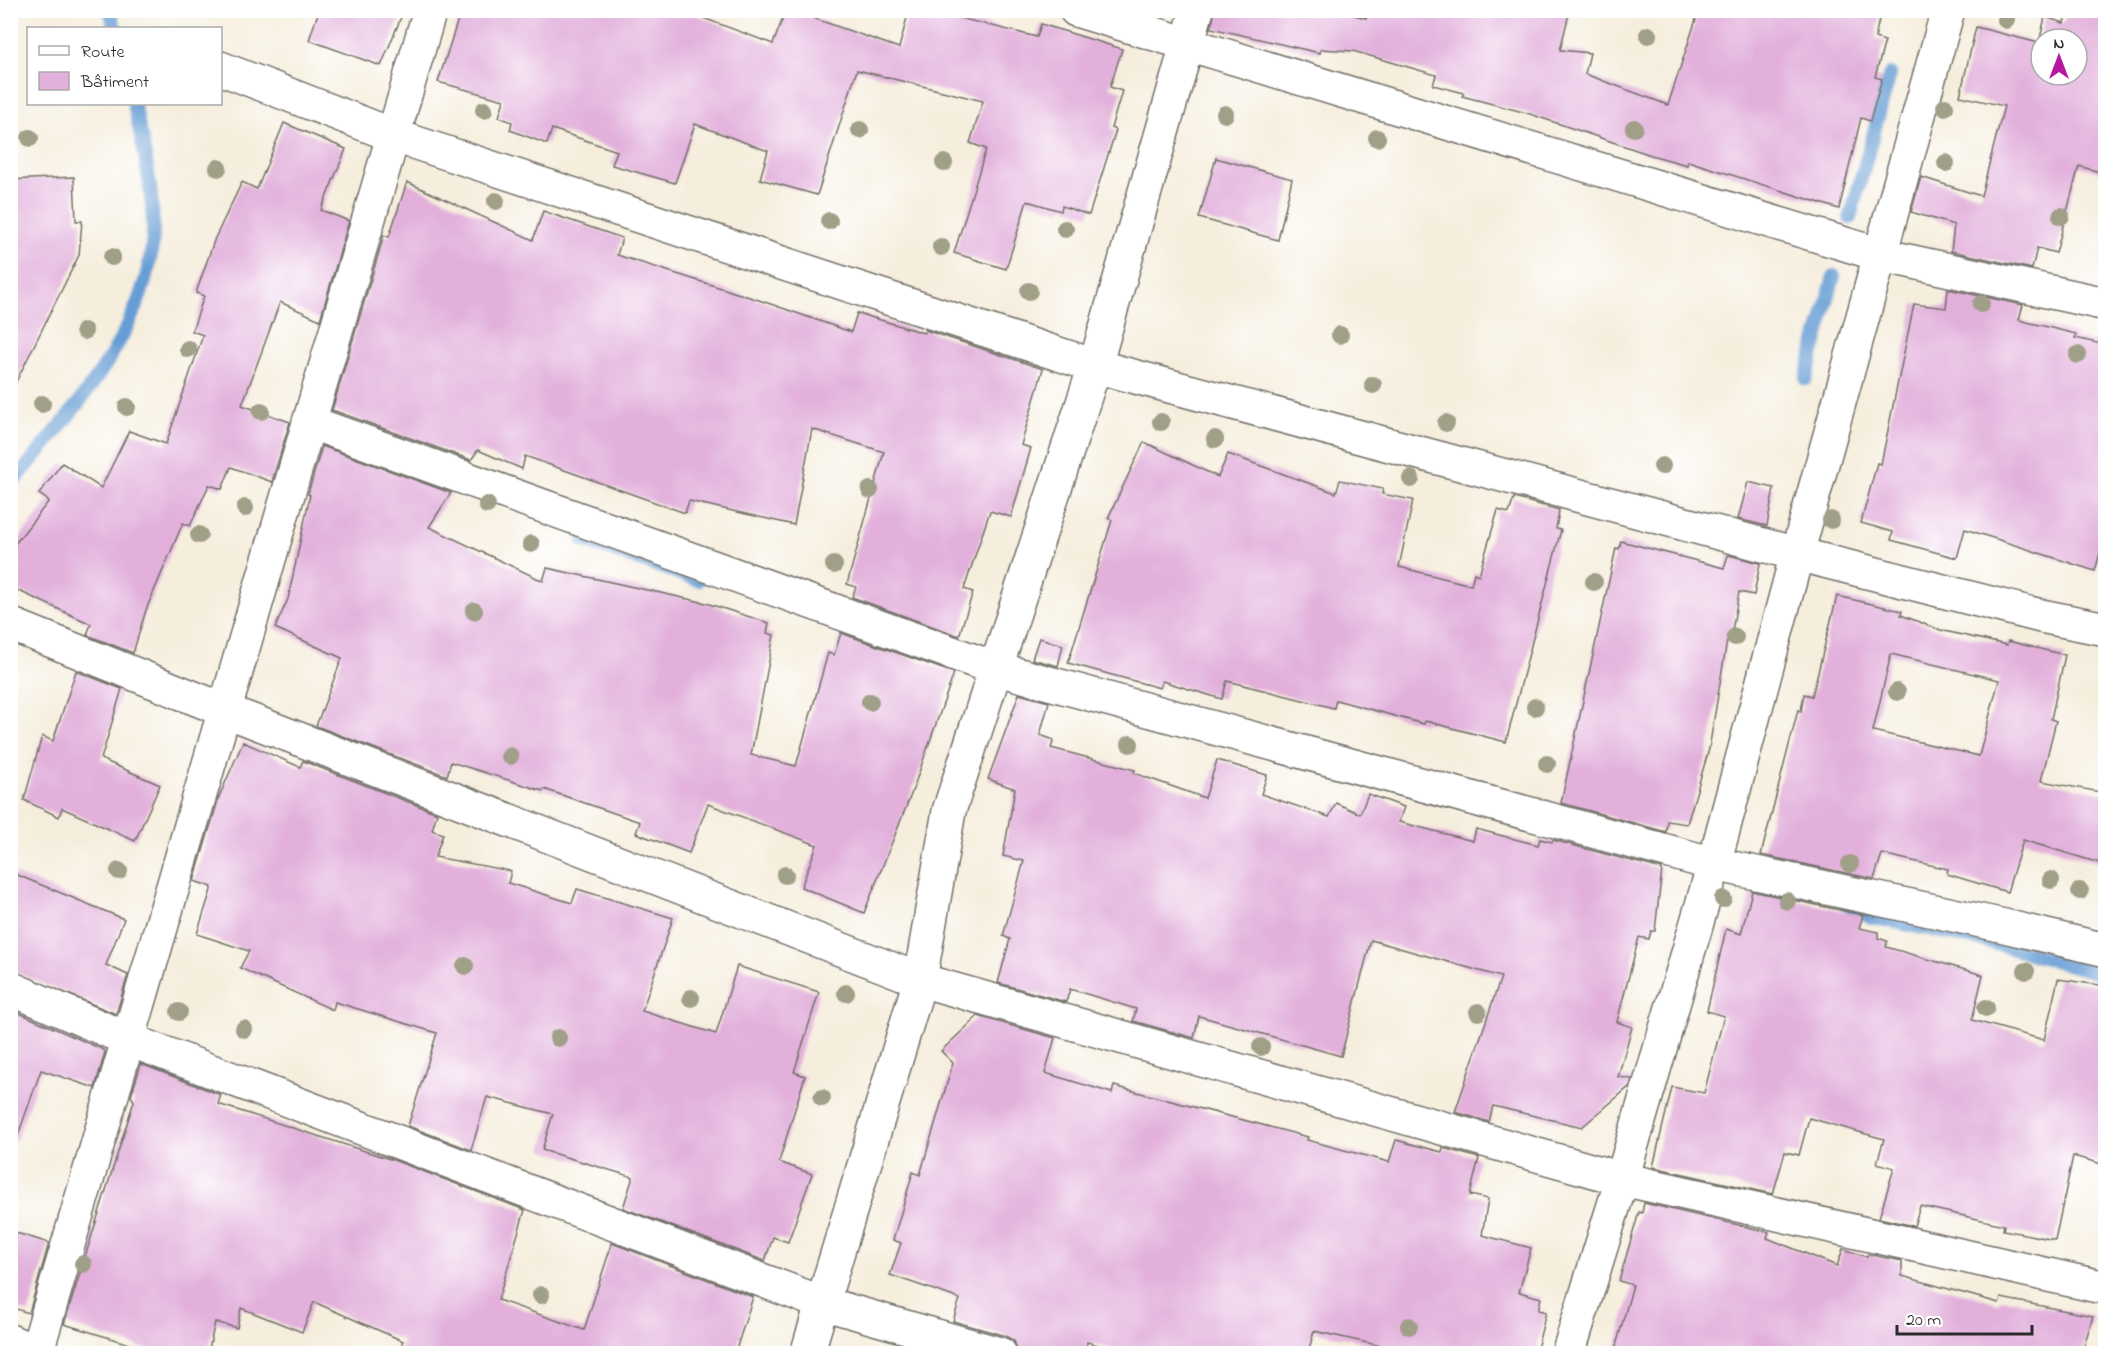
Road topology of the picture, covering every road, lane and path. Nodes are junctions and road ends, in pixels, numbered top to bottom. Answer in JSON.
{"nodes":[{"id":1,"x":430,"y":10,"type":"edge"},
{"id":2,"x":1076,"y":10,"type":"edge"},
{"id":3,"x":1197,"y":10,"type":"edge"},
{"id":4,"x":1948,"y":10,"type":"edge"},
{"id":5,"x":1188,"y":46,"type":"junction"},
{"id":6,"x":222,"y":69,"type":"edge"},
{"id":7,"x":395,"y":136,"type":"junction"},
{"id":8,"x":1881,"y":255,"type":"junction"},
{"id":9,"x":2106,"y":304,"type":"edge"},
{"id":10,"x":1095,"y":366,"type":"junction"},
{"id":11,"x":309,"y":422,"type":"junction"},
{"id":12,"x":1797,"y":554,"type":"junction"},
{"id":13,"x":10,"y":624,"type":"edge"},
{"id":14,"x":2106,"y":629,"type":"edge"},
{"id":15,"x":994,"y":668,"type":"junction"},
{"id":16,"x":224,"y":710,"type":"junction"},
{"id":17,"x":1714,"y":864,"type":"junction"},
{"id":18,"x":2106,"y":950,"type":"edge"},
{"id":19,"x":920,"y":980,"type":"junction"},
{"id":20,"x":10,"y":988,"type":"edge"},
{"id":21,"x":127,"y":1039,"type":"junction"},
{"id":22,"x":1622,"y":1179,"type":"junction"},
{"id":23,"x":2106,"y":1288,"type":"edge"},
{"id":24,"x":822,"y":1303,"type":"junction"},
{"id":25,"x":31,"y":1350,"type":"edge"},
{"id":26,"x":807,"y":1353,"type":"edge"},
{"id":27,"x":1000,"y":1353,"type":"edge"},
{"id":28,"x":1568,"y":1353,"type":"edge"}],
"edges":[{"from":1,"to":7,"type":"street"},
{"from":2,"to":5,"type":"street"},
{"from":3,"to":5,"type":"street"},
{"from":4,"to":8,"type":"street"},
{"from":5,"to":8,"type":"street"},
{"from":5,"to":10,"type":"street"},
{"from":6,"to":7,"type":"street"},
{"from":7,"to":10,"type":"street"},
{"from":7,"to":11,"type":"street"},
{"from":8,"to":9,"type":"street"},
{"from":8,"to":12,"type":"street"},
{"from":10,"to":12,"type":"street"},
{"from":10,"to":15,"type":"street"},
{"from":11,"to":15,"type":"street"},
{"from":11,"to":16,"type":"street"},
{"from":12,"to":14,"type":"street"},
{"from":12,"to":17,"type":"street"},
{"from":13,"to":16,"type":"street"},
{"from":15,"to":17,"type":"street"},
{"from":15,"to":19,"type":"street"},
{"from":16,"to":19,"type":"street"},
{"from":16,"to":21,"type":"street"},
{"from":17,"to":18,"type":"street"},
{"from":17,"to":22,"type":"street"},
{"from":19,"to":22,"type":"street"},
{"from":19,"to":24,"type":"street"},
{"from":20,"to":21,"type":"street"},
{"from":21,"to":24,"type":"street"},
{"from":21,"to":25,"type":"street"},
{"from":22,"to":23,"type":"street"},
{"from":22,"to":28,"type":"street"},
{"from":24,"to":26,"type":"street"},
{"from":24,"to":27,"type":"street"}]}
